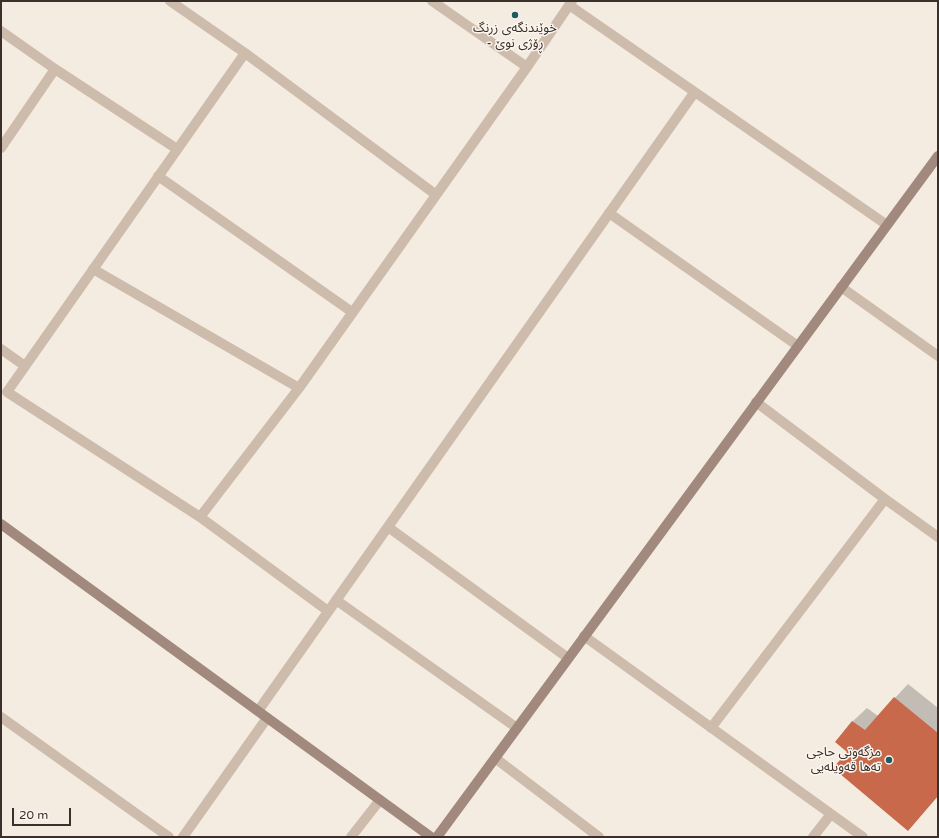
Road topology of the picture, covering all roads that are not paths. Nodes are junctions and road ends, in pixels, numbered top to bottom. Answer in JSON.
{"nodes":[{"id":1,"x":170,"y":1,"type":"edge"},
{"id":2,"x":432,"y":1,"type":"edge"},
{"id":3,"x":570,"y":3,"type":"edge"},
{"id":4,"x":1,"y":31,"type":"edge"},
{"id":5,"x":245,"y":53,"type":"junction"},
{"id":6,"x":527,"y":67,"type":"junction"},
{"id":7,"x":55,"y":69,"type":"junction"},
{"id":8,"x":694,"y":93,"type":"junction"},
{"id":9,"x":1,"y":148,"type":"edge"},
{"id":10,"x":177,"y":149,"type":"junction"},
{"id":11,"x":938,"y":156,"type":"edge"},
{"id":12,"x":158,"y":176,"type":"junction"},
{"id":13,"x":435,"y":194,"type":"junction"},
{"id":14,"x":609,"y":213,"type":"junction"},
{"id":15,"x":887,"y":225,"type":"junction"},
{"id":16,"x":93,"y":269,"type":"junction"},
{"id":17,"x":841,"y":287,"type":"junction"},
{"id":18,"x":352,"y":312,"type":"junction"},
{"id":19,"x":798,"y":346,"type":"junction"},
{"id":20,"x":1,"y":349,"type":"edge"},
{"id":21,"x":938,"y":356,"type":"edge"},
{"id":22,"x":25,"y":366,"type":"junction"},
{"id":23,"x":299,"y":388,"type":"junction"},
{"id":24,"x":756,"y":402,"type":"junction"},
{"id":25,"x":885,"y":499,"type":"junction"},
{"id":26,"x":200,"y":517,"type":"junction"},
{"id":27,"x":1,"y":524,"type":"edge"},
{"id":28,"x":388,"y":527,"type":"junction"},
{"id":29,"x":938,"y":537,"type":"edge"},
{"id":30,"x":336,"y":600,"type":"junction"},
{"id":31,"x":328,"y":611,"type":"junction"},
{"id":32,"x":584,"y":636,"type":"junction"},
{"id":33,"x":568,"y":658,"type":"junction"},
{"id":34,"x":258,"y":711,"type":"junction"},
{"id":35,"x":1,"y":717,"type":"edge"},
{"id":36,"x":268,"y":718,"type":"junction"},
{"id":37,"x":517,"y":728,"type":"junction"},
{"id":38,"x":711,"y":728,"type":"junction"},
{"id":39,"x":495,"y":758,"type":"junction"},
{"id":40,"x":380,"y":800,"type":"junction"},
{"id":41,"x":831,"y":814,"type":"junction"},
{"id":42,"x":168,"y":837,"type":"edge"},
{"id":43,"x":183,"y":837,"type":"edge"},
{"id":44,"x":351,"y":837,"type":"edge"},
{"id":45,"x":431,"y":837,"type":"edge"},
{"id":46,"x":437,"y":837,"type":"edge"},
{"id":47,"x":599,"y":837,"type":"edge"},
{"id":48,"x":813,"y":837,"type":"edge"},
{"id":49,"x":863,"y":837,"type":"edge"}],
"edges":[{"from":1,"to":5,"type":"street"},
{"from":2,"to":6,"type":"street"},
{"from":3,"to":6,"type":"street"},
{"from":3,"to":8,"type":"street"},
{"from":4,"to":7,"type":"street"},
{"from":5,"to":10,"type":"street"},
{"from":5,"to":13,"type":"street"},
{"from":6,"to":13,"type":"street"},
{"from":7,"to":9,"type":"street"},
{"from":7,"to":10,"type":"street"},
{"from":8,"to":14,"type":"street"},
{"from":8,"to":15,"type":"street"},
{"from":10,"to":12,"type":"street"},
{"from":11,"to":15,"type":"street"},
{"from":12,"to":16,"type":"street"},
{"from":12,"to":18,"type":"street"},
{"from":13,"to":18,"type":"street"},
{"from":14,"to":19,"type":"street"},
{"from":14,"to":28,"type":"street"},
{"from":15,"to":17,"type":"street"},
{"from":16,"to":22,"type":"street"},
{"from":16,"to":23,"type":"street"},
{"from":17,"to":19,"type":"street"},
{"from":17,"to":21,"type":"street"},
{"from":18,"to":23,"type":"street"},
{"from":19,"to":24,"type":"street"},
{"from":20,"to":22,"type":"street"},
{"from":22,"to":26,"type":"street"},
{"from":23,"to":26,"type":"street"},
{"from":24,"to":25,"type":"street"},
{"from":24,"to":32,"type":"street"},
{"from":25,"to":29,"type":"street"},
{"from":25,"to":38,"type":"street"},
{"from":26,"to":31,"type":"street"},
{"from":27,"to":34,"type":"street"},
{"from":28,"to":30,"type":"street"},
{"from":28,"to":33,"type":"street"},
{"from":30,"to":31,"type":"street"},
{"from":30,"to":37,"type":"street"},
{"from":31,"to":34,"type":"street"},
{"from":32,"to":33,"type":"street"},
{"from":32,"to":38,"type":"street"},
{"from":33,"to":37,"type":"street"},
{"from":34,"to":36,"type":"street"},
{"from":35,"to":42,"type":"street"},
{"from":36,"to":40,"type":"street"},
{"from":36,"to":43,"type":"street"},
{"from":37,"to":39,"type":"street"},
{"from":38,"to":41,"type":"street"},
{"from":39,"to":46,"type":"street"},
{"from":39,"to":47,"type":"street"},
{"from":40,"to":44,"type":"street"},
{"from":40,"to":45,"type":"street"},
{"from":41,"to":48,"type":"street"},
{"from":41,"to":49,"type":"street"}]}
